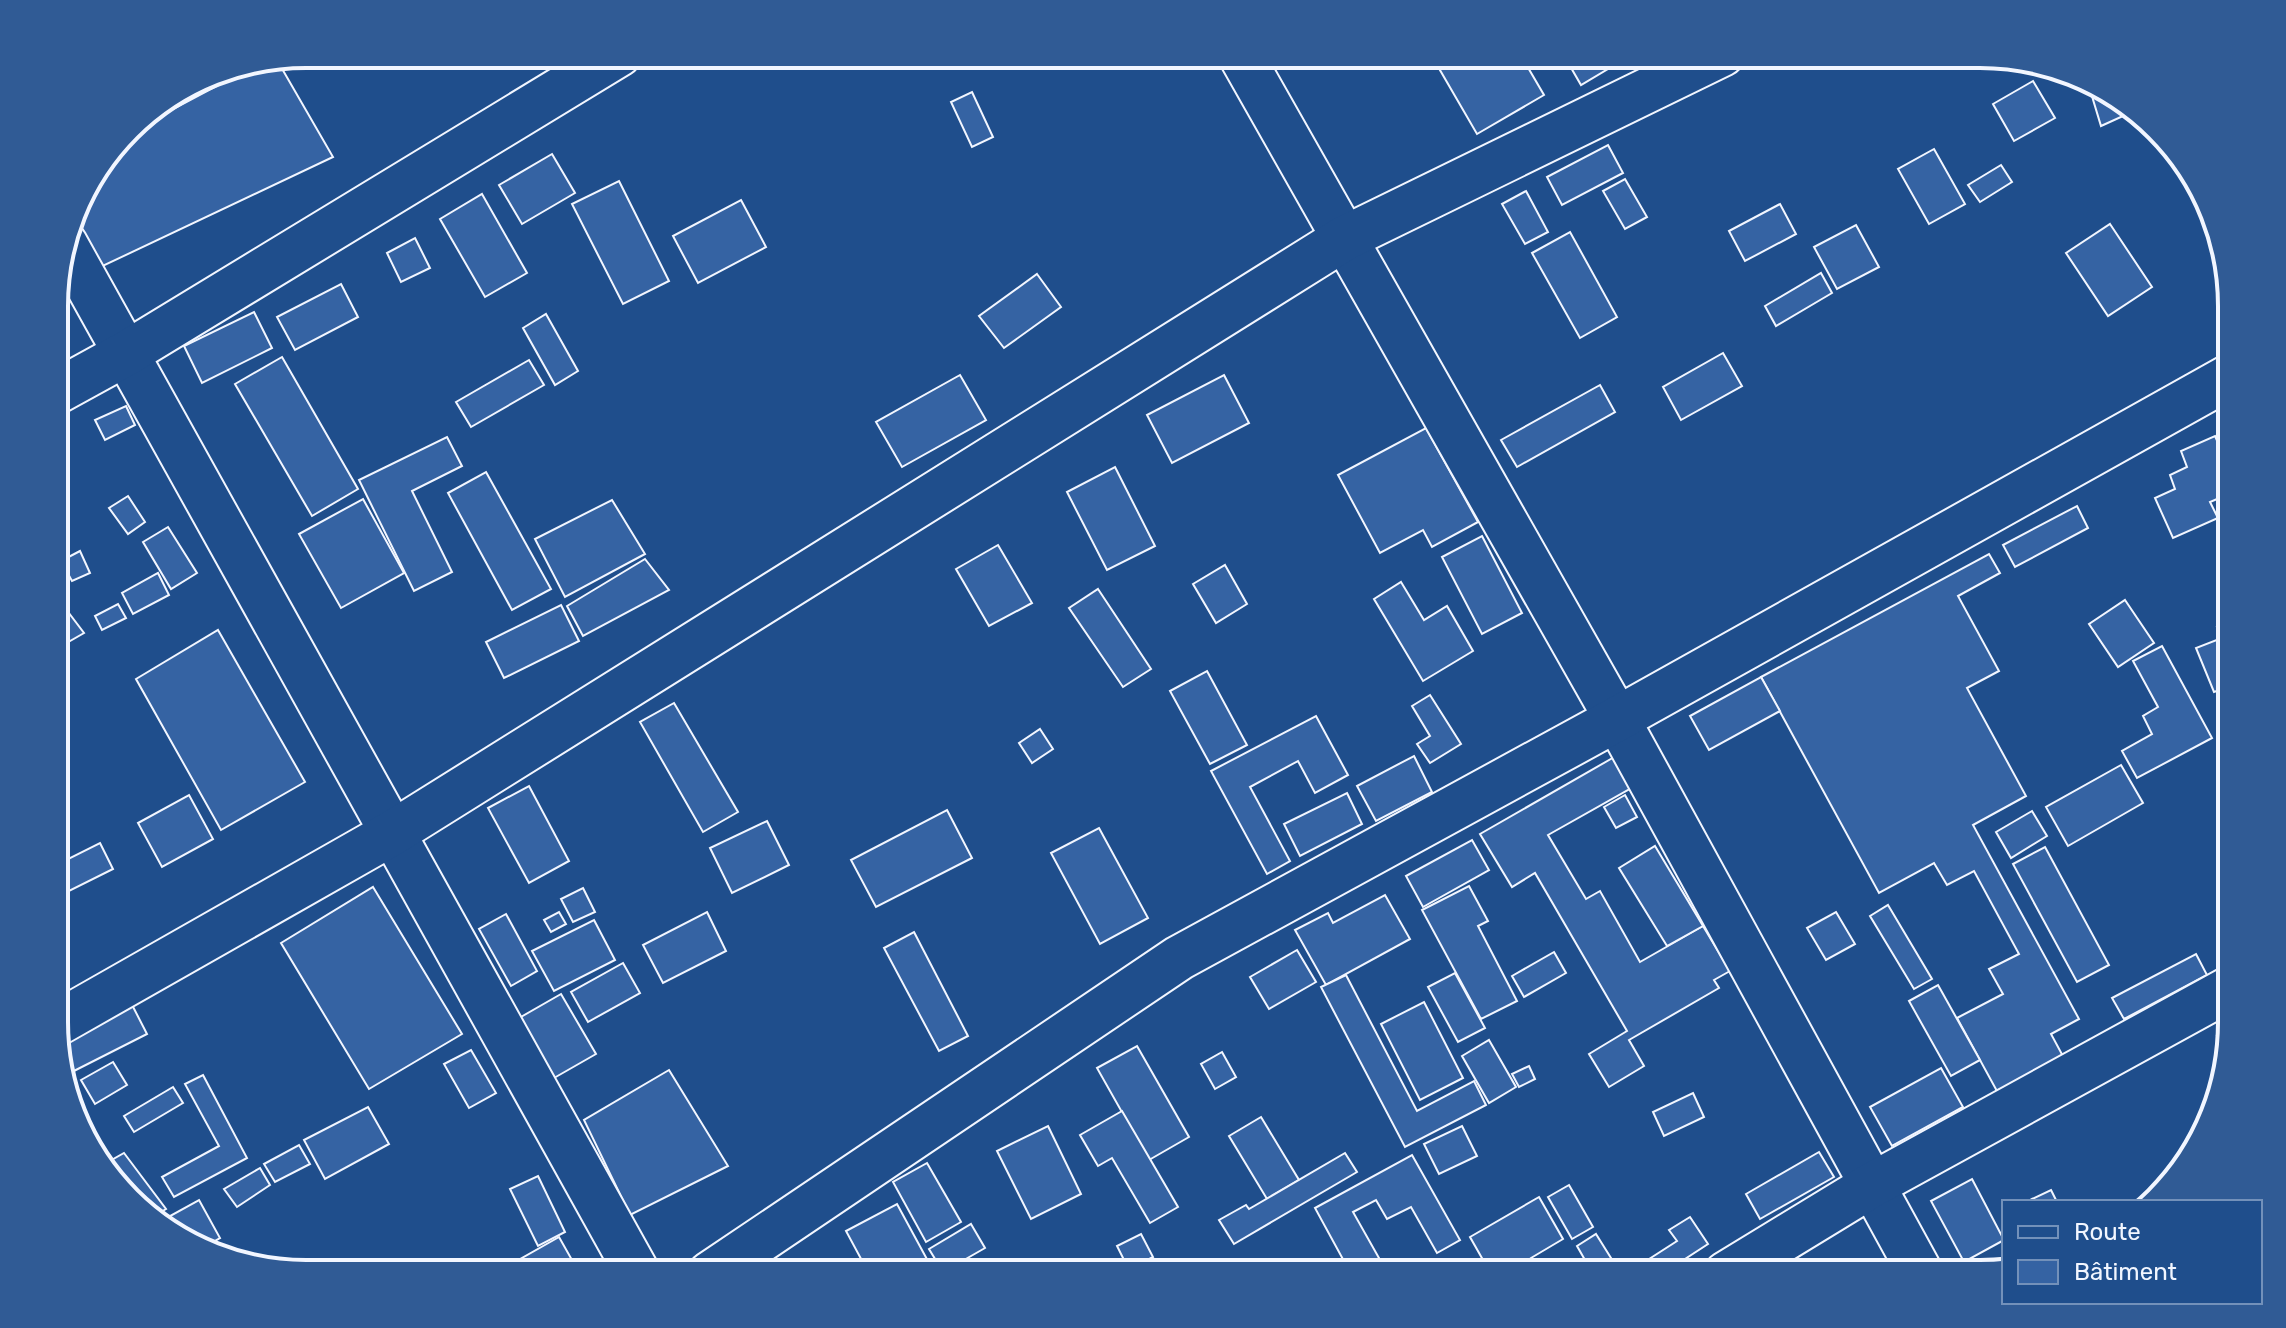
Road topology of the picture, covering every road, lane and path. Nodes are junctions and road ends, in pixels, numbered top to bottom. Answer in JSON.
{"nodes":[{"id":1,"x":1248,"y":68,"type":"edge"},
{"id":2,"x":1693,"y":68,"type":"edge"},
{"id":3,"x":595,"y":69,"type":"edge"},
{"id":4,"x":1345,"y":238,"type":"junction"},
{"id":5,"x":73,"y":259,"type":"edge"},
{"id":6,"x":127,"y":353,"type":"junction"},
{"id":7,"x":2217,"y":384,"type":"edge"},
{"id":8,"x":68,"y":385,"type":"edge"},
{"id":9,"x":1617,"y":719,"type":"junction"},
{"id":10,"x":394,"y":832,"type":"junction"},
{"id":11,"x":2217,"y":996,"type":"edge"},
{"id":12,"x":68,"y":1017,"type":"edge"},
{"id":13,"x":1872,"y":1185,"type":"junction"},
{"id":14,"x":1750,"y":1259,"type":"edge"},
{"id":15,"x":1913,"y":1259,"type":"edge"},
{"id":16,"x":630,"y":1260,"type":"edge"},
{"id":17,"x":731,"y":1260,"type":"edge"}],
"edges":[{"from":1,"to":4,"type":"street"},
{"from":2,"to":4,"type":"street"},
{"from":3,"to":6,"type":"street"},
{"from":4,"to":9,"type":"street"},
{"from":4,"to":10,"type":"street"},
{"from":5,"to":6,"type":"street"},
{"from":6,"to":8,"type":"street"},
{"from":6,"to":10,"type":"street"},
{"from":7,"to":9,"type":"street"},
{"from":9,"to":13,"type":"street"},
{"from":9,"to":17,"type":"street"},
{"from":10,"to":12,"type":"street"},
{"from":10,"to":16,"type":"street"},
{"from":11,"to":13,"type":"street"},
{"from":13,"to":14,"type":"street"},
{"from":13,"to":15,"type":"street"}]}
